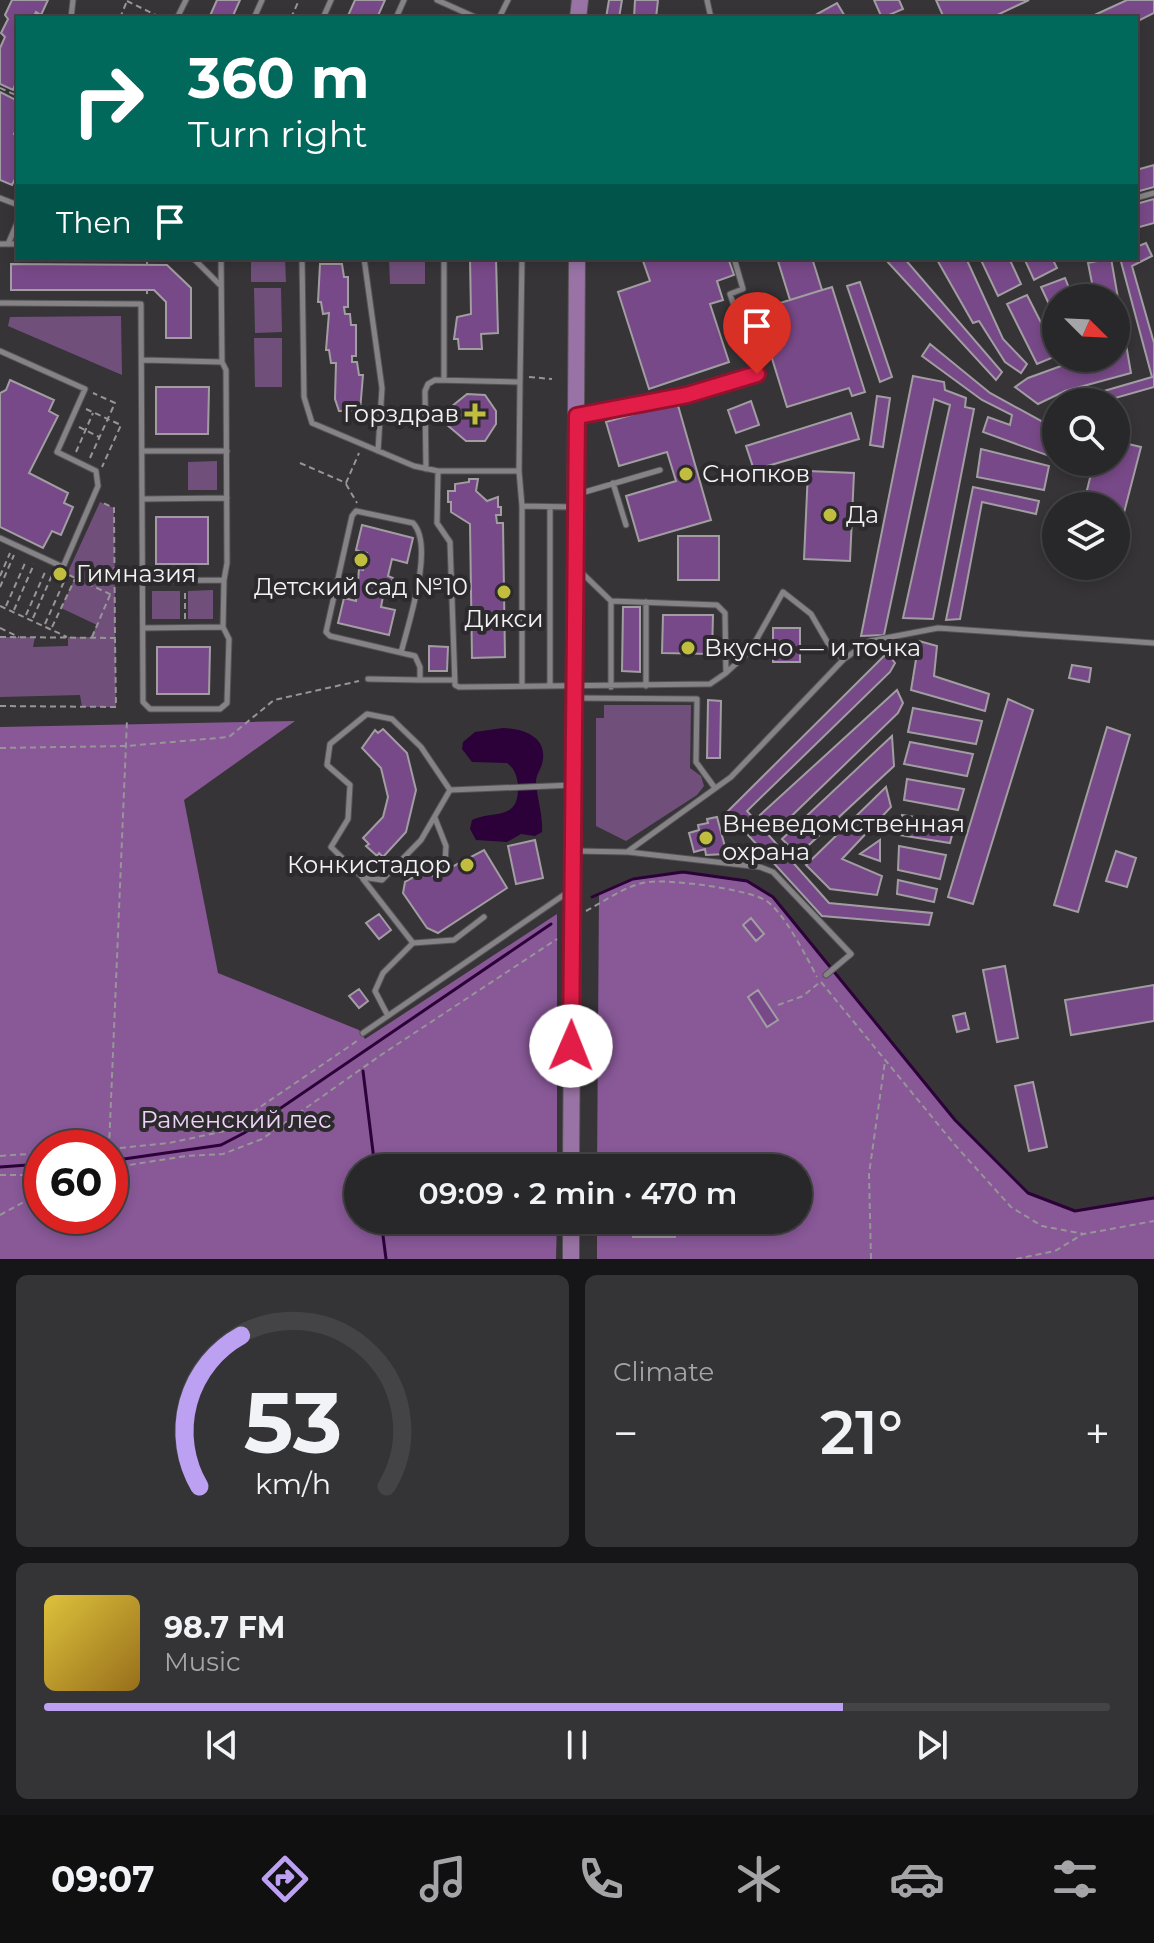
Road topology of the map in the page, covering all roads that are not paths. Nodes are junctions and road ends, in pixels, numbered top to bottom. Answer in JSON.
{"nodes":[{"id":1,"x":437,"y":0,"type":"edge"},
{"id":2,"x":473,"y":16,"type":"edge"},
{"id":3,"x":16,"y":226,"type":"edge"},
{"id":4,"x":0,"y":244,"type":"edge"},
{"id":5,"x":8,"y":244,"type":"junction"},
{"id":6,"x":16,"y":244,"type":"edge"},
{"id":7,"x":195,"y":260,"type":"edge"},
{"id":8,"x":221,"y":260,"type":"edge"},
{"id":9,"x":302,"y":260,"type":"edge"},
{"id":10,"x":364,"y":260,"type":"edge"},
{"id":11,"x":444,"y":260,"type":"edge"},
{"id":12,"x":522,"y":260,"type":"edge"},
{"id":13,"x":577,"y":260,"type":"edge"},
{"id":14,"x":735,"y":260,"type":"edge"},
{"id":15,"x":221,"y":287,"type":"junction"},
{"id":16,"x":0,"y":303,"type":"edge"},
{"id":17,"x":0,"y":351,"type":"edge"},
{"id":18,"x":143,"y":360,"type":"junction"},
{"id":19,"x":222,"y":362,"type":"junction"},
{"id":20,"x":520,"y":379,"type":"junction"},
{"id":21,"x":444,"y":380,"type":"junction"},
{"id":22,"x":577,"y":416,"type":"junction"},
{"id":23,"x":143,"y":451,"type":"junction"},
{"id":24,"x":227,"y":451,"type":"junction"},
{"id":25,"x":378,"y":451,"type":"junction"},
{"id":26,"x":426,"y":469,"type":"junction"},
{"id":27,"x":660,"y":470,"type":"dead end"},
{"id":28,"x":438,"y":471,"type":"junction"},
{"id":29,"x":519,"y":471,"type":"junction"},
{"id":30,"x":613,"y":483,"type":"junction"},
{"id":31,"x":227,"y":498,"type":"junction"},
{"id":32,"x":143,"y":499,"type":"junction"},
{"id":33,"x":577,"y":501,"type":"junction"},
{"id":34,"x":522,"y":506,"type":"junction"},
{"id":35,"x":550,"y":507,"type":"junction"},
{"id":36,"x":626,"y":525,"type":"dead end"},
{"id":37,"x":0,"y":538,"type":"edge"},
{"id":38,"x":576,"y":567,"type":"junction"},
{"id":39,"x":224,"y":580,"type":"junction"},
{"id":40,"x":143,"y":581,"type":"junction"},
{"id":41,"x":611,"y":601,"type":"junction"},
{"id":42,"x":646,"y":602,"type":"junction"},
{"id":43,"x":223,"y":627,"type":"junction"},
{"id":44,"x":143,"y":628,"type":"junction"},
{"id":45,"x":1154,"y":643,"type":"edge"},
{"id":46,"x":401,"y":653,"type":"junction"},
{"id":47,"x":844,"y":659,"type":"junction"},
{"id":48,"x":726,"y":673,"type":"junction"},
{"id":49,"x":368,"y":679,"type":"road end"},
{"id":50,"x":420,"y":680,"type":"junction"},
{"id":51,"x":452,"y":680,"type":"junction"},
{"id":52,"x":522,"y":685,"type":"junction"},
{"id":53,"x":550,"y":686,"type":"junction"},
{"id":54,"x":646,"y":686,"type":"junction"},
{"id":55,"x":611,"y":687,"type":"junction"},
{"id":56,"x":575,"y":692,"type":"junction"},
{"id":57,"x":575,"y":785,"type":"junction"},
{"id":58,"x":715,"y":788,"type":"junction"},
{"id":59,"x":450,"y":790,"type":"junction"},
{"id":60,"x":434,"y":817,"type":"junction"},
{"id":61,"x":575,"y":851,"type":"junction"},
{"id":62,"x":627,"y":852,"type":"junction"},
{"id":63,"x":396,"y":869,"type":"junction"},
{"id":64,"x":362,"y":877,"type":"junction"},
{"id":65,"x":575,"y":887,"type":"junction"},
{"id":66,"x":484,"y":917,"type":"dead end"},
{"id":67,"x":413,"y":943,"type":"junction"},
{"id":68,"x":826,"y":975,"type":"road end"},
{"id":69,"x":388,"y":1016,"type":"junction"},
{"id":70,"x":363,"y":1033,"type":"road end"},
{"id":71,"x":571,"y":1154,"type":"edge"},
{"id":72,"x":571,"y":1234,"type":"edge"},
{"id":73,"x":571,"y":1259,"type":"edge"}],
"edges":[{"from":1,"to":2,"type":"lane"},
{"from":3,"to":5,"type":"lane"},
{"from":4,"to":5,"type":"lane"},
{"from":5,"to":6,"type":"lane"},
{"from":7,"to":15,"type":"lane"},
{"from":8,"to":15,"type":"lane"},
{"from":9,"to":25,"type":"lane"},
{"from":10,"to":25,"type":"lane"},
{"from":11,"to":21,"type":"lane"},
{"from":12,"to":20,"type":"lane"},
{"from":13,"to":22,"type":"main road"},
{"from":14,"to":22,"type":"lane"},
{"from":15,"to":19,"type":"lane"},
{"from":16,"to":18,"type":"lane"},
{"from":17,"to":37,"type":"lane"},
{"from":18,"to":19,"type":"lane"},
{"from":18,"to":23,"type":"lane"},
{"from":19,"to":24,"type":"lane"},
{"from":20,"to":21,"type":"lane"},
{"from":20,"to":29,"type":"lane"},
{"from":21,"to":26,"type":"lane"},
{"from":22,"to":33,"type":"main road"},
{"from":23,"to":24,"type":"lane"},
{"from":23,"to":32,"type":"lane"},
{"from":24,"to":31,"type":"lane"},
{"from":25,"to":26,"type":"lane"},
{"from":26,"to":28,"type":"lane"},
{"from":27,"to":30,"type":"lane"},
{"from":28,"to":29,"type":"lane"},
{"from":28,"to":51,"type":"lane"},
{"from":29,"to":34,"type":"lane"},
{"from":30,"to":33,"type":"lane"},
{"from":30,"to":36,"type":"lane"},
{"from":31,"to":32,"type":"lane"},
{"from":31,"to":39,"type":"lane"},
{"from":32,"to":40,"type":"lane"},
{"from":33,"to":35,"type":"lane"},
{"from":33,"to":38,"type":"main road"},
{"from":34,"to":35,"type":"lane"},
{"from":34,"to":52,"type":"lane"},
{"from":35,"to":53,"type":"lane"},
{"from":38,"to":41,"type":"lane"},
{"from":38,"to":56,"type":"main road"},
{"from":39,"to":40,"type":"lane"},
{"from":39,"to":43,"type":"lane"},
{"from":40,"to":44,"type":"lane"},
{"from":41,"to":42,"type":"lane"},
{"from":41,"to":55,"type":"lane"},
{"from":42,"to":48,"type":"lane"},
{"from":42,"to":54,"type":"lane"},
{"from":43,"to":44,"type":"lane"},
{"from":43,"to":44,"type":"lane"},
{"from":45,"to":47,"type":"lane"},
{"from":46,"to":46,"type":"lane"},
{"from":46,"to":50,"type":"lane"},
{"from":47,"to":48,"type":"lane"},
{"from":47,"to":58,"type":"lane"},
{"from":48,"to":54,"type":"lane"},
{"from":49,"to":50,"type":"lane"},
{"from":50,"to":51,"type":"lane"},
{"from":51,"to":52,"type":"lane"},
{"from":52,"to":53,"type":"lane"},
{"from":53,"to":56,"type":"lane"},
{"from":54,"to":55,"type":"lane"},
{"from":55,"to":56,"type":"lane"},
{"from":56,"to":57,"type":"main road"},
{"from":56,"to":58,"type":"lane"},
{"from":57,"to":59,"type":"lane"},
{"from":57,"to":61,"type":"main road"},
{"from":58,"to":62,"type":"lane"},
{"from":59,"to":60,"type":"lane"},
{"from":59,"to":64,"type":"lane"},
{"from":60,"to":63,"type":"lane"},
{"from":60,"to":63,"type":"lane"},
{"from":61,"to":62,"type":"lane"},
{"from":61,"to":65,"type":"main road"},
{"from":62,"to":68,"type":"lane"},
{"from":63,"to":64,"type":"lane"},
{"from":64,"to":67,"type":"lane"},
{"from":65,"to":69,"type":"lane"},
{"from":65,"to":71,"type":"main road"},
{"from":66,"to":67,"type":"lane"},
{"from":67,"to":69,"type":"lane"},
{"from":69,"to":70,"type":"lane"},
{"from":72,"to":73,"type":"main road"}]}
